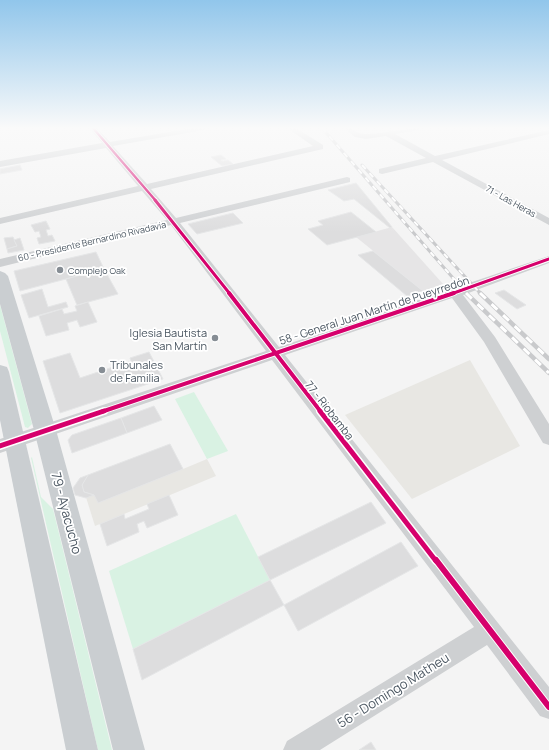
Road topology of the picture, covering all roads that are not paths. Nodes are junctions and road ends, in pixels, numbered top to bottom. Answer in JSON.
{"nodes":[{"id":1,"x":124,"y":163,"type":"edge"},
{"id":2,"x":250,"y":163,"type":"edge"},
{"id":3,"x":417,"y":163,"type":"edge"},
{"id":4,"x":442,"y":163,"type":"edge"},
{"id":5,"x":382,"y":171,"type":"dead end"},
{"id":6,"x":347,"y":180,"type":"dead end"},
{"id":7,"x":146,"y":187,"type":"junction"},
{"id":8,"x":0,"y":221,"type":"edge"},
{"id":9,"x":174,"y":222,"type":"junction"},
{"id":10,"x":549,"y":222,"type":"edge"},
{"id":11,"x":549,"y":259,"type":"edge"},
{"id":12,"x":0,"y":263,"type":"edge"},
{"id":13,"x":0,"y":276,"type":"edge"},
{"id":14,"x":455,"y":293,"type":"junction"},
{"id":15,"x":275,"y":353,"type":"junction"},
{"id":16,"x":0,"y":372,"type":"edge"},
{"id":17,"x":45,"y":430,"type":"junction"},
{"id":18,"x":549,"y":438,"type":"edge"},
{"id":19,"x":8,"y":444,"type":"edge"},
{"id":20,"x":489,"y":630,"type":"junction"},
{"id":21,"x":549,"y":707,"type":"edge"},
{"id":22,"x":82,"y":750,"type":"edge"},
{"id":23,"x":129,"y":750,"type":"edge"},
{"id":24,"x":296,"y":750,"type":"edge"}],
"edges":[{"from":1,"to":7,"type":"street","name":"77 - Riobamba"},
{"from":2,"to":7,"type":"street"},
{"from":3,"to":5,"type":"street"},
{"from":4,"to":10,"type":"street","name":"71 - Las Heras"},
{"from":6,"to":9,"type":"street","name":"60 - Presidente Bernardino Rivadavia"},
{"from":7,"to":8,"type":"street"},
{"from":7,"to":9,"type":"street","name":"77 - Riobamba"},
{"from":9,"to":12,"type":"street","name":"60 - Presidente Bernardino Rivadavia"},
{"from":9,"to":15,"type":"street","name":"77 - Riobamba"},
{"from":11,"to":14,"type":"street","name":"58 - General Juan Martín de Pueyrredón"},
{"from":13,"to":17,"type":"main road","name":"79 - Ayacucho"},
{"from":14,"to":15,"type":"street","name":"58 - General Juan Martín de Pueyrredón"},
{"from":14,"to":18,"type":"street"},
{"from":15,"to":17,"type":"street","name":"58 - General Juan Martín de Pueyrredón"},
{"from":15,"to":20,"type":"street","name":"77 - Riobamba"},
{"from":16,"to":19,"type":"main road"},
{"from":17,"to":19,"type":"street","name":"58 - General Juan Martín de Pueyrredón"},
{"from":17,"to":23,"type":"main road","name":"79 - Ayacucho"},
{"from":19,"to":22,"type":"main road"},
{"from":20,"to":21,"type":"street","name":"77 - Riobamba"},
{"from":20,"to":24,"type":"street","name":"56 - Domingo Matheu"}]}
